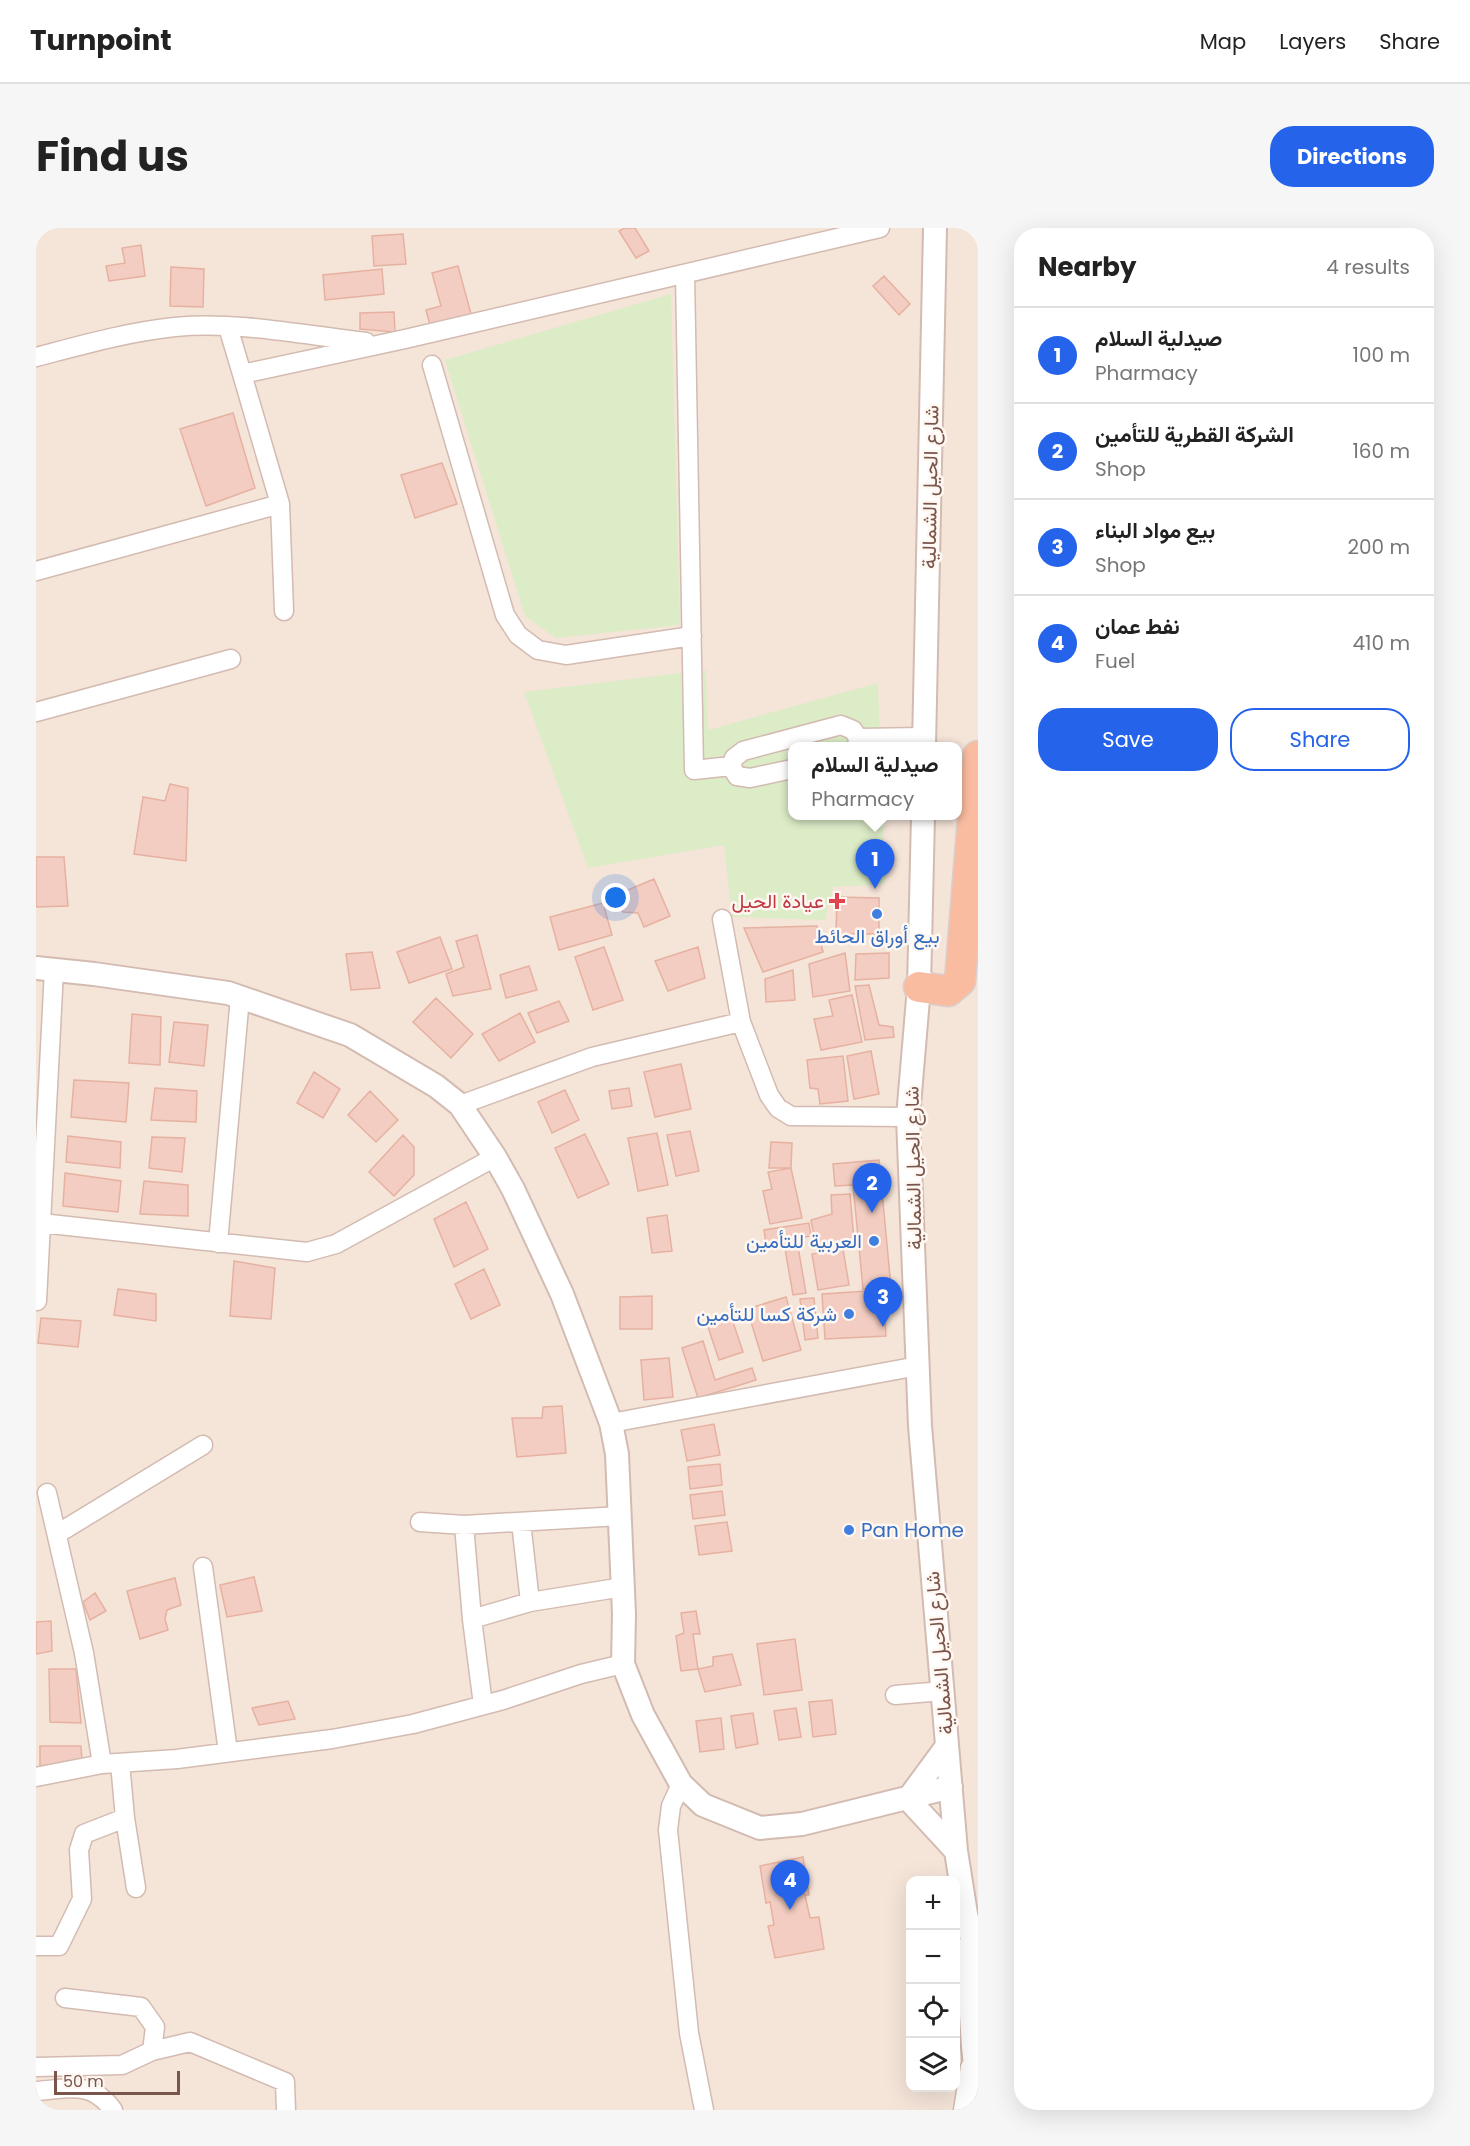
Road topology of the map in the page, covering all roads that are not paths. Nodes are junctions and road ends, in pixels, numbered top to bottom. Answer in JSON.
{"nodes":[{"id":1,"x":880,"y":228,"type":"edge"},
{"id":2,"x":935,"y":228,"type":"edge"},
{"id":3,"x":685,"y":274,"type":"junction"},
{"id":4,"x":228,"y":327,"type":"junction"},
{"id":5,"x":382,"y":344,"type":"junction"},
{"id":6,"x":36,"y":357,"type":"edge"},
{"id":7,"x":432,"y":364,"type":"dead end"},
{"id":8,"x":242,"y":374,"type":"junction"},
{"id":9,"x":280,"y":504,"type":"junction"},
{"id":10,"x":36,"y":571,"type":"edge"},
{"id":11,"x":284,"y":612,"type":"dead end"},
{"id":12,"x":692,"y":636,"type":"junction"},
{"id":13,"x":231,"y":659,"type":"dead end"},
{"id":14,"x":36,"y":712,"type":"edge"},
{"id":15,"x":857,"y":742,"type":"edge"},
{"id":16,"x":924,"y":742,"type":"edge"},
{"id":17,"x":978,"y":756,"type":"edge"},
{"id":18,"x":731,"y":766,"type":"junction"},
{"id":19,"x":788,"y":770,"type":"edge"},
{"id":20,"x":923,"y":820,"type":"edge"},
{"id":21,"x":722,"y":919,"type":"dead end"},
{"id":22,"x":45,"y":969,"type":"edge"},
{"id":23,"x":919,"y":987,"type":"junction"},
{"id":24,"x":240,"y":997,"type":"junction"},
{"id":25,"x":741,"y":1022,"type":"junction"},
{"id":26,"x":460,"y":1105,"type":"junction"},
{"id":27,"x":908,"y":1117,"type":"junction"},
{"id":28,"x":495,"y":1157,"type":"junction"},
{"id":29,"x":41,"y":1223,"type":"junction"},
{"id":30,"x":218,"y":1244,"type":"junction"},
{"id":31,"x":37,"y":1301,"type":"edge"},
{"id":32,"x":918,"y":1366,"type":"junction"},
{"id":33,"x":611,"y":1423,"type":"junction"},
{"id":34,"x":203,"y":1445,"type":"dead end"},
{"id":35,"x":47,"y":1493,"type":"dead end"},
{"id":36,"x":620,"y":1516,"type":"junction"},
{"id":37,"x":420,"y":1522,"type":"dead end"},
{"id":38,"x":521,"y":1522,"type":"junction"},
{"id":39,"x":464,"y":1525,"type":"junction"},
{"id":40,"x":57,"y":1534,"type":"junction"},
{"id":41,"x":203,"y":1567,"type":"dead end"},
{"id":42,"x":622,"y":1587,"type":"junction"},
{"id":43,"x":530,"y":1602,"type":"junction"},
{"id":44,"x":472,"y":1619,"type":"junction"},
{"id":45,"x":623,"y":1664,"type":"junction"},
{"id":46,"x":943,"y":1691,"type":"junction"},
{"id":47,"x":895,"y":1695,"type":"dead end"},
{"id":48,"x":483,"y":1705,"type":"junction"},
{"id":49,"x":947,"y":1746,"type":"junction"},
{"id":50,"x":228,"y":1752,"type":"junction"},
{"id":51,"x":111,"y":1764,"type":"junction"},
{"id":52,"x":36,"y":1777,"type":"edge"},
{"id":53,"x":681,"y":1784,"type":"junction"},
{"id":54,"x":951,"y":1794,"type":"junction"},
{"id":55,"x":908,"y":1799,"type":"junction"},
{"id":56,"x":125,"y":1818,"type":"junction"},
{"id":57,"x":956,"y":1851,"type":"junction"},
{"id":58,"x":136,"y":1888,"type":"dead end"},
{"id":59,"x":966,"y":1914,"type":"junction"},
{"id":60,"x":36,"y":1946,"type":"edge"},
{"id":61,"x":978,"y":1965,"type":"edge"},
{"id":62,"x":65,"y":1998,"type":"dead end"},
{"id":63,"x":973,"y":2047,"type":"junction"},
{"id":64,"x":152,"y":2051,"type":"junction"},
{"id":65,"x":36,"y":2067,"type":"edge"},
{"id":66,"x":36,"y":2091,"type":"edge"},
{"id":67,"x":978,"y":2093,"type":"edge"},
{"id":68,"x":113,"y":2110,"type":"edge"},
{"id":69,"x":286,"y":2110,"type":"edge"},
{"id":70,"x":704,"y":2110,"type":"edge"},
{"id":71,"x":963,"y":2110,"type":"edge"}],
"edges":[{"from":1,"to":3,"type":"street"},
{"from":2,"to":16,"type":"street","name":"شارع الحيل الشمالية"},
{"from":3,"to":5,"type":"street"},
{"from":3,"to":12,"type":"street"},
{"from":4,"to":5,"type":"street"},
{"from":4,"to":6,"type":"street"},
{"from":4,"to":8,"type":"street"},
{"from":5,"to":8,"type":"street"},
{"from":7,"to":12,"type":"street"},
{"from":8,"to":9,"type":"street"},
{"from":9,"to":10,"type":"street"},
{"from":9,"to":11,"type":"street"},
{"from":12,"to":18,"type":"street"},
{"from":13,"to":14,"type":"street"},
{"from":15,"to":16,"type":"street"},
{"from":15,"to":18,"type":"street"},
{"from":17,"to":23,"type":"highway"},
{"from":18,"to":19,"type":"street"},
{"from":20,"to":23,"type":"street","name":"شارع الحيل الشمالية"},
{"from":21,"to":25,"type":"street"},
{"from":22,"to":24,"type":"street"},
{"from":22,"to":29,"type":"street"},
{"from":23,"to":27,"type":"street","name":"شارع الحيل الشمالية"},
{"from":24,"to":26,"type":"street"},
{"from":24,"to":30,"type":"street"},
{"from":25,"to":26,"type":"street"},
{"from":25,"to":27,"type":"street"},
{"from":26,"to":28,"type":"street"},
{"from":27,"to":32,"type":"street","name":"شارع الحيل الشمالية"},
{"from":28,"to":30,"type":"street"},
{"from":28,"to":33,"type":"street"},
{"from":29,"to":30,"type":"street"},
{"from":29,"to":31,"type":"street"},
{"from":32,"to":33,"type":"street"},
{"from":32,"to":46,"type":"street","name":"شارع الحيل الشمالية"},
{"from":33,"to":36,"type":"street"},
{"from":34,"to":40,"type":"street"},
{"from":35,"to":40,"type":"street"},
{"from":36,"to":38,"type":"street"},
{"from":36,"to":42,"type":"street"},
{"from":37,"to":39,"type":"street"},
{"from":38,"to":39,"type":"street"},
{"from":38,"to":43,"type":"street"},
{"from":39,"to":44,"type":"street"},
{"from":40,"to":51,"type":"street"},
{"from":41,"to":50,"type":"street"},
{"from":42,"to":43,"type":"street"},
{"from":42,"to":45,"type":"street"},
{"from":43,"to":44,"type":"street"},
{"from":44,"to":48,"type":"street"},
{"from":45,"to":48,"type":"street"},
{"from":45,"to":53,"type":"street"},
{"from":46,"to":47,"type":"street"},
{"from":46,"to":49,"type":"street","name":"شارع الحيل الشمالية"},
{"from":48,"to":50,"type":"street"},
{"from":49,"to":54,"type":"street","name":"شارع الحيل الشمالية"},
{"from":49,"to":55,"type":"street"},
{"from":50,"to":51,"type":"street"},
{"from":51,"to":52,"type":"street"},
{"from":51,"to":56,"type":"street"},
{"from":53,"to":55,"type":"street"},
{"from":53,"to":70,"type":"street"},
{"from":54,"to":55,"type":"street"},
{"from":54,"to":57,"type":"street","name":"شارع الحيل الشمالية"},
{"from":55,"to":57,"type":"street"},
{"from":56,"to":58,"type":"street"},
{"from":56,"to":60,"type":"street"},
{"from":57,"to":59,"type":"street","name":"شارع الحيل الشمالية"},
{"from":59,"to":61,"type":"street","name":"شارع الحيل الشمالية"},
{"from":59,"to":63,"type":"street","name":"شارع الحيل الشمالية"},
{"from":62,"to":64,"type":"street"},
{"from":63,"to":67,"type":"street","name":"شارع الحيل الشمالية"},
{"from":63,"to":71,"type":"street"},
{"from":64,"to":65,"type":"street"},
{"from":64,"to":69,"type":"street"},
{"from":66,"to":68,"type":"street"}]}
